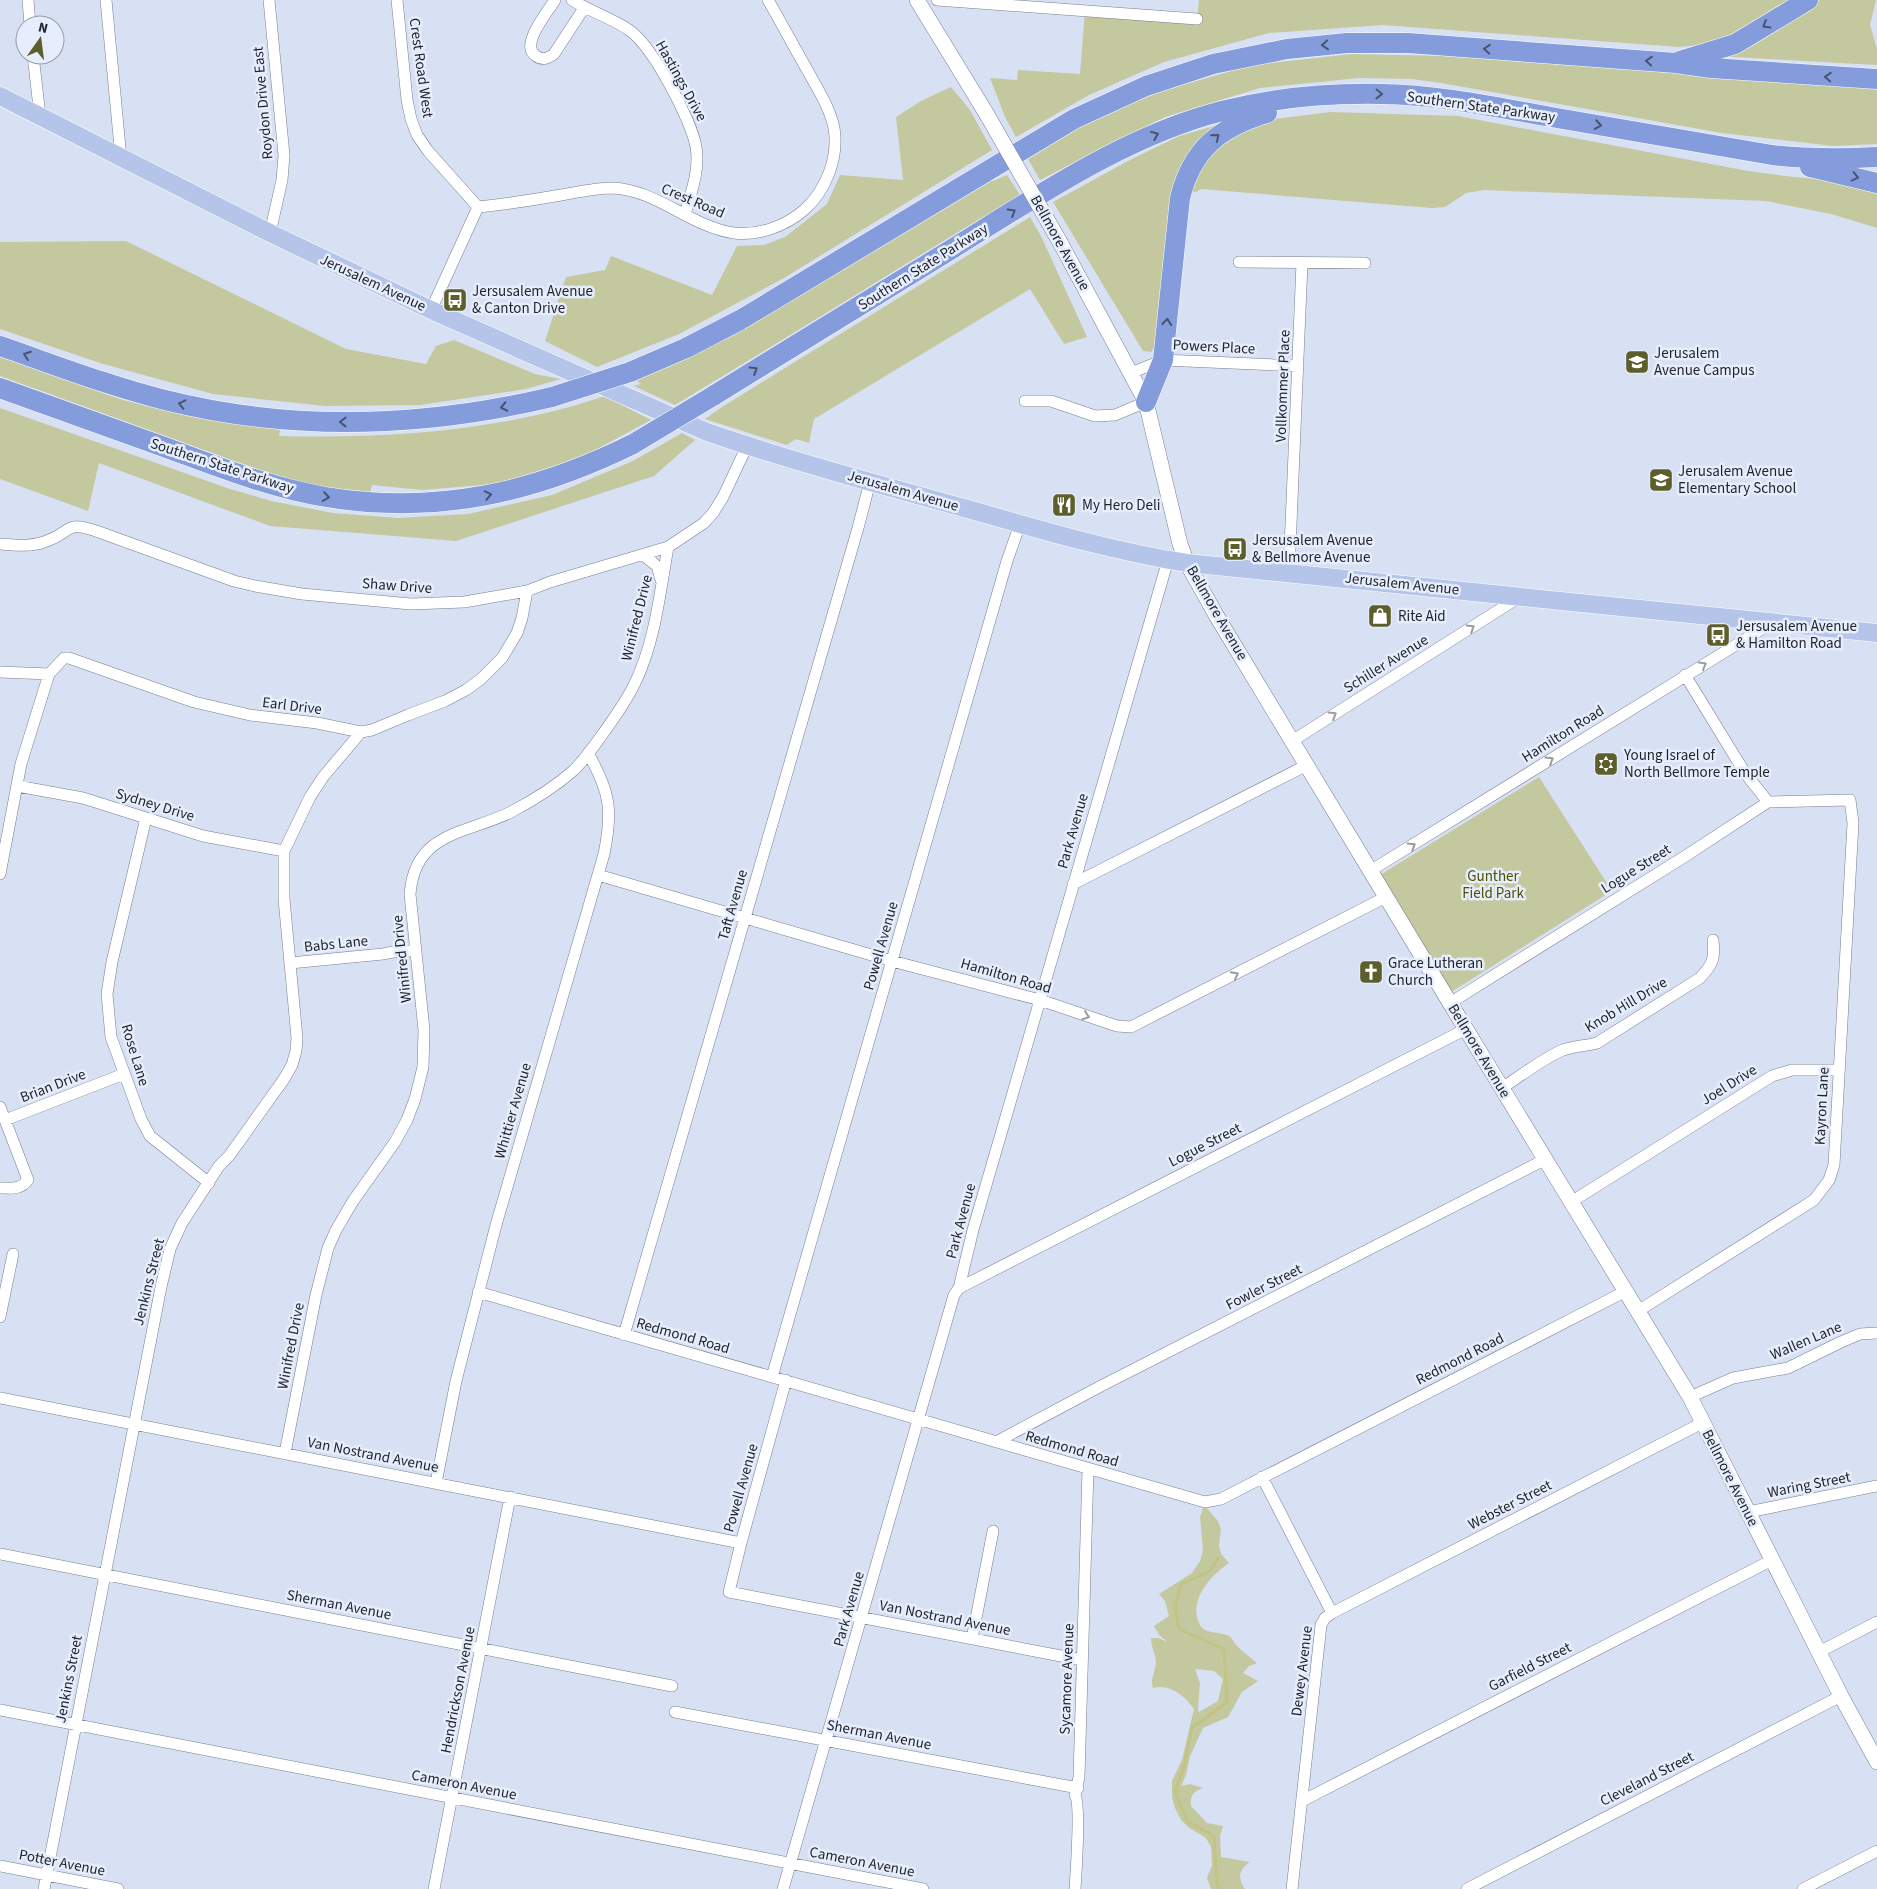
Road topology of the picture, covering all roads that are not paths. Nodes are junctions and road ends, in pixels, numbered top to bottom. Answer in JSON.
{"nodes":[{"id":1,"x":28,"y":0,"type":"edge"},
{"id":2,"x":106,"y":0,"type":"edge"},
{"id":3,"x":269,"y":0,"type":"edge"},
{"id":4,"x":397,"y":0,"type":"edge"},
{"id":5,"x":555,"y":0,"type":"edge"},
{"id":6,"x":572,"y":0,"type":"edge"},
{"id":7,"x":768,"y":0,"type":"edge"},
{"id":8,"x":917,"y":0,"type":"edge"},
{"id":9,"x":937,"y":0,"type":"edge"},
{"id":10,"x":1808,"y":0,"type":"edge"},
{"id":11,"x":584,"y":8,"type":"junction"},
{"id":12,"x":29,"y":15,"type":"edge"},
{"id":13,"x":1197,"y":19,"type":"dead end"},
{"id":14,"x":1676,"y":62,"type":"junction"},
{"id":15,"x":34,"y":65,"type":"edge"},
{"id":16,"x":1877,"y":79,"type":"edge"},
{"id":17,"x":1331,"y":94,"type":"junction"},
{"id":18,"x":0,"y":96,"type":"edge"},
{"id":19,"x":40,"y":116,"type":"junction"},
{"id":20,"x":1705,"y":144,"type":"junction"},
{"id":21,"x":1877,"y":157,"type":"edge"},
{"id":22,"x":121,"y":158,"type":"junction"},
{"id":23,"x":1877,"y":183,"type":"edge"},
{"id":24,"x":478,"y":207,"type":"junction"},
{"id":25,"x":685,"y":214,"type":"junction"},
{"id":26,"x":270,"y":233,"type":"junction"},
{"id":27,"x":1239,"y":262,"type":"dead end"},
{"id":28,"x":1302,"y":263,"type":"junction"},
{"id":29,"x":1365,"y":263,"type":"dead end"},
{"id":30,"x":431,"y":310,"type":"junction"},
{"id":31,"x":0,"y":346,"type":"edge"},
{"id":32,"x":1163,"y":360,"type":"junction"},
{"id":33,"x":1298,"y":366,"type":"junction"},
{"id":34,"x":1131,"y":372,"type":"junction"},
{"id":35,"x":0,"y":388,"type":"edge"},
{"id":36,"x":0,"y":401,"type":"edge"},
{"id":37,"x":1025,"y":401,"type":"dead end"},
{"id":38,"x":1146,"y":402,"type":"junction"},
{"id":39,"x":139,"y":438,"type":"junction"},
{"id":40,"x":747,"y":446,"type":"junction"},
{"id":41,"x":870,"y":482,"type":"junction"},
{"id":42,"x":1020,"y":524,"type":"junction"},
{"id":43,"x":0,"y":544,"type":"edge"},
{"id":44,"x":668,"y":548,"type":"junction"},
{"id":45,"x":643,"y":555,"type":"junction"},
{"id":46,"x":1168,"y":560,"type":"junction"},
{"id":47,"x":1187,"y":563,"type":"junction"},
{"id":48,"x":1289,"y":572,"type":"junction"},
{"id":49,"x":662,"y":584,"type":"junction"},
{"id":50,"x":527,"y":591,"type":"junction"},
{"id":51,"x":1521,"y":596,"type":"junction"},
{"id":52,"x":1772,"y":622,"type":"junction"},
{"id":53,"x":1877,"y":633,"type":"edge"},
{"id":54,"x":0,"y":672,"type":"edge"},
{"id":55,"x":49,"y":674,"type":"junction"},
{"id":56,"x":1685,"y":676,"type":"junction"},
{"id":57,"x":361,"y":732,"type":"junction"},
{"id":58,"x":1292,"y":741,"type":"junction"},
{"id":59,"x":588,"y":753,"type":"junction"},
{"id":60,"x":1307,"y":765,"type":"junction"},
{"id":61,"x":17,"y":786,"type":"junction"},
{"id":62,"x":1768,"y":802,"type":"junction"},
{"id":63,"x":146,"y":818,"type":"junction"},
{"id":64,"x":284,"y":851,"type":"junction"},
{"id":65,"x":1370,"y":871,"type":"junction"},
{"id":66,"x":0,"y":874,"type":"edge"},
{"id":67,"x":598,"y":875,"type":"junction"},
{"id":68,"x":1073,"y":884,"type":"junction"},
{"id":69,"x":1386,"y":896,"type":"junction"},
{"id":70,"x":745,"y":918,"type":"junction"},
{"id":71,"x":1713,"y":940,"type":"dead end"},
{"id":72,"x":415,"y":951,"type":"junction"},
{"id":73,"x":892,"y":961,"type":"junction"},
{"id":74,"x":290,"y":963,"type":"junction"},
{"id":75,"x":1040,"y":1000,"type":"junction"},
{"id":76,"x":1450,"y":1003,"type":"junction"},
{"id":77,"x":1466,"y":1029,"type":"junction"},
{"id":78,"x":1839,"y":1070,"type":"junction"},
{"id":79,"x":124,"y":1074,"type":"junction"},
{"id":80,"x":1502,"y":1088,"type":"junction"},
{"id":81,"x":0,"y":1107,"type":"edge"},
{"id":82,"x":5,"y":1120,"type":"junction"},
{"id":83,"x":1546,"y":1159,"type":"junction"},
{"id":84,"x":210,"y":1183,"type":"junction"},
{"id":85,"x":0,"y":1188,"type":"edge"},
{"id":86,"x":1572,"y":1202,"type":"junction"},
{"id":87,"x":13,"y":1254,"type":"dead end"},
{"id":88,"x":959,"y":1288,"type":"junction"},
{"id":89,"x":1626,"y":1291,"type":"junction"},
{"id":90,"x":478,"y":1292,"type":"junction"},
{"id":91,"x":1638,"y":1311,"type":"junction"},
{"id":92,"x":0,"y":1316,"type":"edge"},
{"id":93,"x":1877,"y":1333,"type":"edge"},
{"id":94,"x":624,"y":1335,"type":"junction"},
{"id":95,"x":772,"y":1377,"type":"junction"},
{"id":96,"x":786,"y":1380,"type":"junction"},
{"id":97,"x":1690,"y":1397,"type":"junction"},
{"id":98,"x":0,"y":1398,"type":"edge"},
{"id":99,"x":919,"y":1420,"type":"junction"},
{"id":100,"x":1702,"y":1423,"type":"junction"},
{"id":101,"x":135,"y":1424,"type":"junction"},
{"id":102,"x":996,"y":1442,"type":"junction"},
{"id":103,"x":285,"y":1453,"type":"junction"},
{"id":104,"x":1088,"y":1469,"type":"junction"},
{"id":105,"x":1262,"y":1477,"type":"junction"},
{"id":106,"x":436,"y":1483,"type":"junction"},
{"id":107,"x":1877,"y":1486,"type":"edge"},
{"id":108,"x":510,"y":1497,"type":"junction"},
{"id":109,"x":1748,"y":1512,"type":"junction"},
{"id":110,"x":993,"y":1531,"type":"dead end"},
{"id":111,"x":741,"y":1543,"type":"junction"},
{"id":112,"x":0,"y":1554,"type":"edge"},
{"id":113,"x":1772,"y":1560,"type":"junction"},
{"id":114,"x":105,"y":1574,"type":"junction"},
{"id":115,"x":742,"y":1595,"type":"joint"},
{"id":116,"x":1332,"y":1613,"type":"junction"},
{"id":117,"x":862,"y":1617,"type":"junction"},
{"id":118,"x":1877,"y":1622,"type":"edge"},
{"id":119,"x":972,"y":1639,"type":"junction"},
{"id":120,"x":482,"y":1648,"type":"junction"},
{"id":121,"x":1819,"y":1652,"type":"junction"},
{"id":122,"x":1082,"y":1660,"type":"junction"},
{"id":123,"x":672,"y":1686,"type":"dead end"},
{"id":124,"x":1842,"y":1696,"type":"junction"},
{"id":125,"x":0,"y":1710,"type":"edge"},
{"id":126,"x":675,"y":1712,"type":"dead end"},
{"id":127,"x":76,"y":1724,"type":"junction"},
{"id":128,"x":827,"y":1741,"type":"junction"},
{"id":129,"x":1877,"y":1762,"type":"edge"},
{"id":130,"x":1078,"y":1788,"type":"junction"},
{"id":131,"x":452,"y":1798,"type":"junction"},
{"id":132,"x":1302,"y":1801,"type":"junction"},
{"id":133,"x":1877,"y":1851,"type":"edge"},
{"id":134,"x":791,"y":1864,"type":"junction"},
{"id":135,"x":0,"y":1866,"type":"edge"},
{"id":136,"x":46,"y":1875,"type":"junction"},
{"id":137,"x":44,"y":1889,"type":"edge"},
{"id":138,"x":118,"y":1889,"type":"edge"},
{"id":139,"x":434,"y":1889,"type":"edge"},
{"id":140,"x":783,"y":1889,"type":"edge"},
{"id":141,"x":923,"y":1889,"type":"edge"},
{"id":142,"x":1075,"y":1889,"type":"edge"},
{"id":143,"x":1292,"y":1889,"type":"edge"},
{"id":144,"x":1467,"y":1889,"type":"edge"},
{"id":145,"x":1803,"y":1889,"type":"edge"}],
"edges":[{"from":1,"to":12,"type":"street"},
{"from":2,"to":22,"type":"street"},
{"from":3,"to":26,"type":"street","name":"Roydon Drive East"},
{"from":4,"to":24,"type":"street","name":"Crest Road West"},
{"from":5,"to":11,"type":"street"},
{"from":6,"to":11,"type":"street","name":"Hastings Drive"},
{"from":7,"to":25,"type":"street","name":"Crest Road"},
{"from":8,"to":34,"type":"main road","name":"Bellmore Avenue","bridge":true},
{"from":9,"to":13,"type":"street"},
{"from":10,"to":14,"type":"highway","one_way":true},
{"from":11,"to":25,"type":"street","name":"Hastings Drive"},
{"from":16,"to":14,"type":"highway","one_way":true},
{"from":14,"to":31,"type":"highway","one_way":true,"bridge":true},
{"from":15,"to":19,"type":"street"},
{"from":17,"to":20,"type":"highway","name":"Southern State Parkway","one_way":true},
{"from":32,"to":17,"type":"highway","one_way":true},
{"from":39,"to":17,"type":"highway","name":"Southern State Parkway","one_way":true,"bridge":true},
{"from":18,"to":19,"type":"main road","name":"Jerusalem Avenue"},
{"from":19,"to":22,"type":"main road","name":"Jerusalem Avenue"},
{"from":20,"to":21,"type":"highway","name":"Southern State Parkway"},
{"from":20,"to":23,"type":"highway","one_way":true},
{"from":22,"to":26,"type":"main road","name":"Jerusalem Avenue"},
{"from":24,"to":25,"type":"street","name":"Crest Road"},
{"from":24,"to":30,"type":"street"},
{"from":26,"to":30,"type":"main road","name":"Jerusalem Avenue"},
{"from":27,"to":28,"type":"street"},
{"from":28,"to":29,"type":"street"},
{"from":28,"to":33,"type":"street","name":"Vollkommer Place"},
{"from":30,"to":40,"type":"main road","name":"Jerusalem Avenue"},
{"from":32,"to":33,"type":"street","name":"Powers Place"},
{"from":32,"to":34,"type":"street","name":"Powers Place"},
{"from":32,"to":38,"type":"highway"},
{"from":33,"to":48,"type":"street","name":"Vollkommer Place"},
{"from":34,"to":38,"type":"main road","name":"Bellmore Avenue"},
{"from":35,"to":39,"type":"highway","name":"Southern State Parkway"},
{"from":36,"to":39,"type":"highway"},
{"from":37,"to":38,"type":"street"},
{"from":38,"to":47,"type":"main road","name":"Bellmore Avenue"},
{"from":40,"to":41,"type":"main road","name":"Jerusalem Avenue"},
{"from":40,"to":44,"type":"street","name":"Shaw Drive"},
{"from":41,"to":42,"type":"main road","name":"Jerusalem Avenue"},
{"from":41,"to":70,"type":"street","name":"Taft Avenue"},
{"from":42,"to":46,"type":"main road","name":"Jerusalem Avenue"},
{"from":42,"to":73,"type":"street","name":"Powell Avenue"},
{"from":43,"to":50,"type":"street","name":"Shaw Drive"},
{"from":44,"to":45,"type":"street","name":"Shaw Drive"},
{"from":44,"to":49,"type":"street","name":"Winifred Drive"},
{"from":45,"to":49,"type":"street"},
{"from":45,"to":50,"type":"street","name":"Shaw Drive"},
{"from":46,"to":47,"type":"main road","name":"Jerusalem Avenue"},
{"from":46,"to":68,"type":"street","name":"Park Avenue"},
{"from":47,"to":48,"type":"main road","name":"Jerusalem Avenue"},
{"from":47,"to":58,"type":"main road","name":"Bellmore Avenue"},
{"from":48,"to":51,"type":"main road","name":"Jerusalem Avenue"},
{"from":49,"to":59,"type":"street","name":"Winifred Drive"},
{"from":50,"to":57,"type":"street","name":"Earl Drive"},
{"from":51,"to":52,"type":"main road","name":"Jerusalem Avenue"},
{"from":58,"to":51,"type":"street","name":"Schiller Avenue","one_way":true},
{"from":52,"to":53,"type":"main road","name":"Jerusalem Avenue"},
{"from":56,"to":52,"type":"street","name":"Hamilton Road","one_way":true},
{"from":54,"to":55,"type":"street"},
{"from":55,"to":57,"type":"street","name":"Earl Drive"},
{"from":55,"to":61,"type":"street"},
{"from":56,"to":62,"type":"street"},
{"from":65,"to":56,"type":"street","name":"Hamilton Road","one_way":true},
{"from":57,"to":64,"type":"street","name":"Jenkins Street"},
{"from":58,"to":60,"type":"main road","name":"Bellmore Avenue"},
{"from":59,"to":67,"type":"street","name":"Whittier Avenue"},
{"from":59,"to":72,"type":"street","name":"Winifred Drive"},
{"from":60,"to":65,"type":"main road","name":"Bellmore Avenue"},
{"from":60,"to":68,"type":"street"},
{"from":61,"to":63,"type":"street","name":"Sydney Drive"},
{"from":61,"to":66,"type":"street"},
{"from":62,"to":76,"type":"street","name":"Logue Street"},
{"from":62,"to":78,"type":"street","name":"Kayron Lane"},
{"from":63,"to":64,"type":"street","name":"Sydney Drive"},
{"from":63,"to":79,"type":"street","name":"Rose Lane"},
{"from":64,"to":74,"type":"street","name":"Jenkins Street"},
{"from":65,"to":69,"type":"main road","name":"Bellmore Avenue"},
{"from":67,"to":70,"type":"street","name":"Hamilton Road"},
{"from":67,"to":90,"type":"street","name":"Whittier Avenue"},
{"from":68,"to":75,"type":"street","name":"Park Avenue"},
{"from":75,"to":69,"type":"street","name":"Hamilton Road","one_way":true},
{"from":69,"to":76,"type":"main road","name":"Bellmore Avenue"},
{"from":70,"to":73,"type":"street","name":"Hamilton Road"},
{"from":70,"to":94,"type":"street","name":"Taft Avenue"},
{"from":71,"to":80,"type":"street","name":"Knob Hill Drive"},
{"from":72,"to":74,"type":"street","name":"Babs Lane"},
{"from":72,"to":103,"type":"street","name":"Winifred Drive"},
{"from":73,"to":75,"type":"street","name":"Hamilton Road"},
{"from":73,"to":95,"type":"street","name":"Powell Avenue"},
{"from":74,"to":84,"type":"street","name":"Jenkins Street"},
{"from":75,"to":88,"type":"street","name":"Park Avenue"},
{"from":76,"to":77,"type":"main road","name":"Bellmore Avenue"},
{"from":77,"to":80,"type":"main road","name":"Bellmore Avenue"},
{"from":77,"to":88,"type":"street","name":"Logue Street"},
{"from":78,"to":86,"type":"street","name":"Joel Drive"},
{"from":78,"to":91,"type":"street","name":"Kayron Lane"},
{"from":79,"to":82,"type":"street","name":"Brian Drive"},
{"from":79,"to":84,"type":"street","name":"Rose Lane"},
{"from":80,"to":83,"type":"main road","name":"Bellmore Avenue"},
{"from":81,"to":82,"type":"street"},
{"from":82,"to":85,"type":"street"},
{"from":83,"to":86,"type":"main road","name":"Bellmore Avenue"},
{"from":83,"to":102,"type":"street","name":"Fowler Street"},
{"from":84,"to":101,"type":"street","name":"Jenkins Street"},
{"from":86,"to":89,"type":"main road","name":"Bellmore Avenue"},
{"from":87,"to":92,"type":"street"},
{"from":88,"to":99,"type":"street","name":"Park Avenue"},
{"from":89,"to":91,"type":"main road","name":"Bellmore Avenue"},
{"from":89,"to":105,"type":"street","name":"Redmond Road"},
{"from":90,"to":94,"type":"street","name":"Redmond Road"},
{"from":90,"to":106,"type":"street","name":"Whittier Avenue"},
{"from":91,"to":97,"type":"main road","name":"Bellmore Avenue"},
{"from":93,"to":97,"type":"street","name":"Wallen Lane"},
{"from":94,"to":95,"type":"street","name":"Redmond Road"},
{"from":95,"to":96,"type":"street","name":"Redmond Road"},
{"from":96,"to":99,"type":"street","name":"Redmond Road"},
{"from":96,"to":111,"type":"street","name":"Powell Avenue"},
{"from":97,"to":100,"type":"main road","name":"Bellmore Avenue"},
{"from":98,"to":101,"type":"street","name":"Van Nostrand Avenue"},
{"from":99,"to":102,"type":"street","name":"Redmond Road"},
{"from":99,"to":117,"type":"street","name":"Park Avenue"},
{"from":100,"to":109,"type":"main road","name":"Bellmore Avenue"},
{"from":100,"to":116,"type":"street","name":"Webster Street"},
{"from":101,"to":103,"type":"street","name":"Van Nostrand Avenue"},
{"from":101,"to":114,"type":"street","name":"Jenkins Street"},
{"from":102,"to":104,"type":"street","name":"Redmond Road"},
{"from":103,"to":106,"type":"street","name":"Van Nostrand Avenue"},
{"from":104,"to":105,"type":"street","name":"Redmond Road"},
{"from":104,"to":122,"type":"street","name":"Sycamore Avenue"},
{"from":105,"to":116,"type":"street","name":"Dewey Avenue"},
{"from":106,"to":108,"type":"street","name":"Van Nostrand Avenue"},
{"from":107,"to":109,"type":"street","name":"Waring Street"},
{"from":108,"to":111,"type":"street","name":"Van Nostrand Avenue"},
{"from":108,"to":120,"type":"street","name":"Hendrickson Avenue"},
{"from":109,"to":113,"type":"main road","name":"Bellmore Avenue"},
{"from":110,"to":119,"type":"street"},
{"from":111,"to":115,"type":"street","name":"Powell Avenue"},
{"from":112,"to":114,"type":"street","name":"Sherman Avenue"},
{"from":113,"to":121,"type":"main road","name":"Bellmore Avenue"},
{"from":113,"to":132,"type":"street","name":"Garfield Street"},
{"from":114,"to":120,"type":"street","name":"Sherman Avenue"},
{"from":114,"to":127,"type":"street","name":"Jenkins Street"},
{"from":115,"to":117,"type":"street","name":"Van Nostrand Avenue"},
{"from":116,"to":132,"type":"street","name":"Dewey Avenue"},
{"from":117,"to":119,"type":"street","name":"Van Nostrand Avenue"},
{"from":117,"to":128,"type":"street","name":"Park Avenue"},
{"from":118,"to":121,"type":"street"},
{"from":119,"to":122,"type":"street","name":"Van Nostrand Avenue"},
{"from":120,"to":123,"type":"street","name":"Sherman Avenue"},
{"from":120,"to":131,"type":"street","name":"Hendrickson Avenue"},
{"from":121,"to":124,"type":"main road","name":"Bellmore Avenue"},
{"from":122,"to":130,"type":"street","name":"Sycamore Avenue"},
{"from":124,"to":129,"type":"main road","name":"Bellmore Avenue"},
{"from":124,"to":144,"type":"street","name":"Cleveland Street"},
{"from":125,"to":127,"type":"street","name":"Cameron Avenue"},
{"from":126,"to":128,"type":"street","name":"Sherman Avenue"},
{"from":127,"to":131,"type":"street","name":"Cameron Avenue"},
{"from":127,"to":136,"type":"street","name":"Jenkins Street"},
{"from":128,"to":130,"type":"street","name":"Sherman Avenue"},
{"from":128,"to":134,"type":"street","name":"Park Avenue"},
{"from":130,"to":142,"type":"street","name":"Sycamore Avenue"},
{"from":131,"to":134,"type":"street","name":"Cameron Avenue"},
{"from":131,"to":139,"type":"street","name":"Hendrickson Avenue"},
{"from":132,"to":143,"type":"street","name":"Dewey Avenue"},
{"from":133,"to":145,"type":"street"},
{"from":134,"to":140,"type":"street","name":"Park Avenue"},
{"from":134,"to":141,"type":"street","name":"Cameron Avenue"},
{"from":135,"to":136,"type":"street","name":"Potter Avenue"},
{"from":136,"to":137,"type":"street","name":"Jenkins Street"},
{"from":136,"to":138,"type":"street","name":"Potter Avenue"}]}
